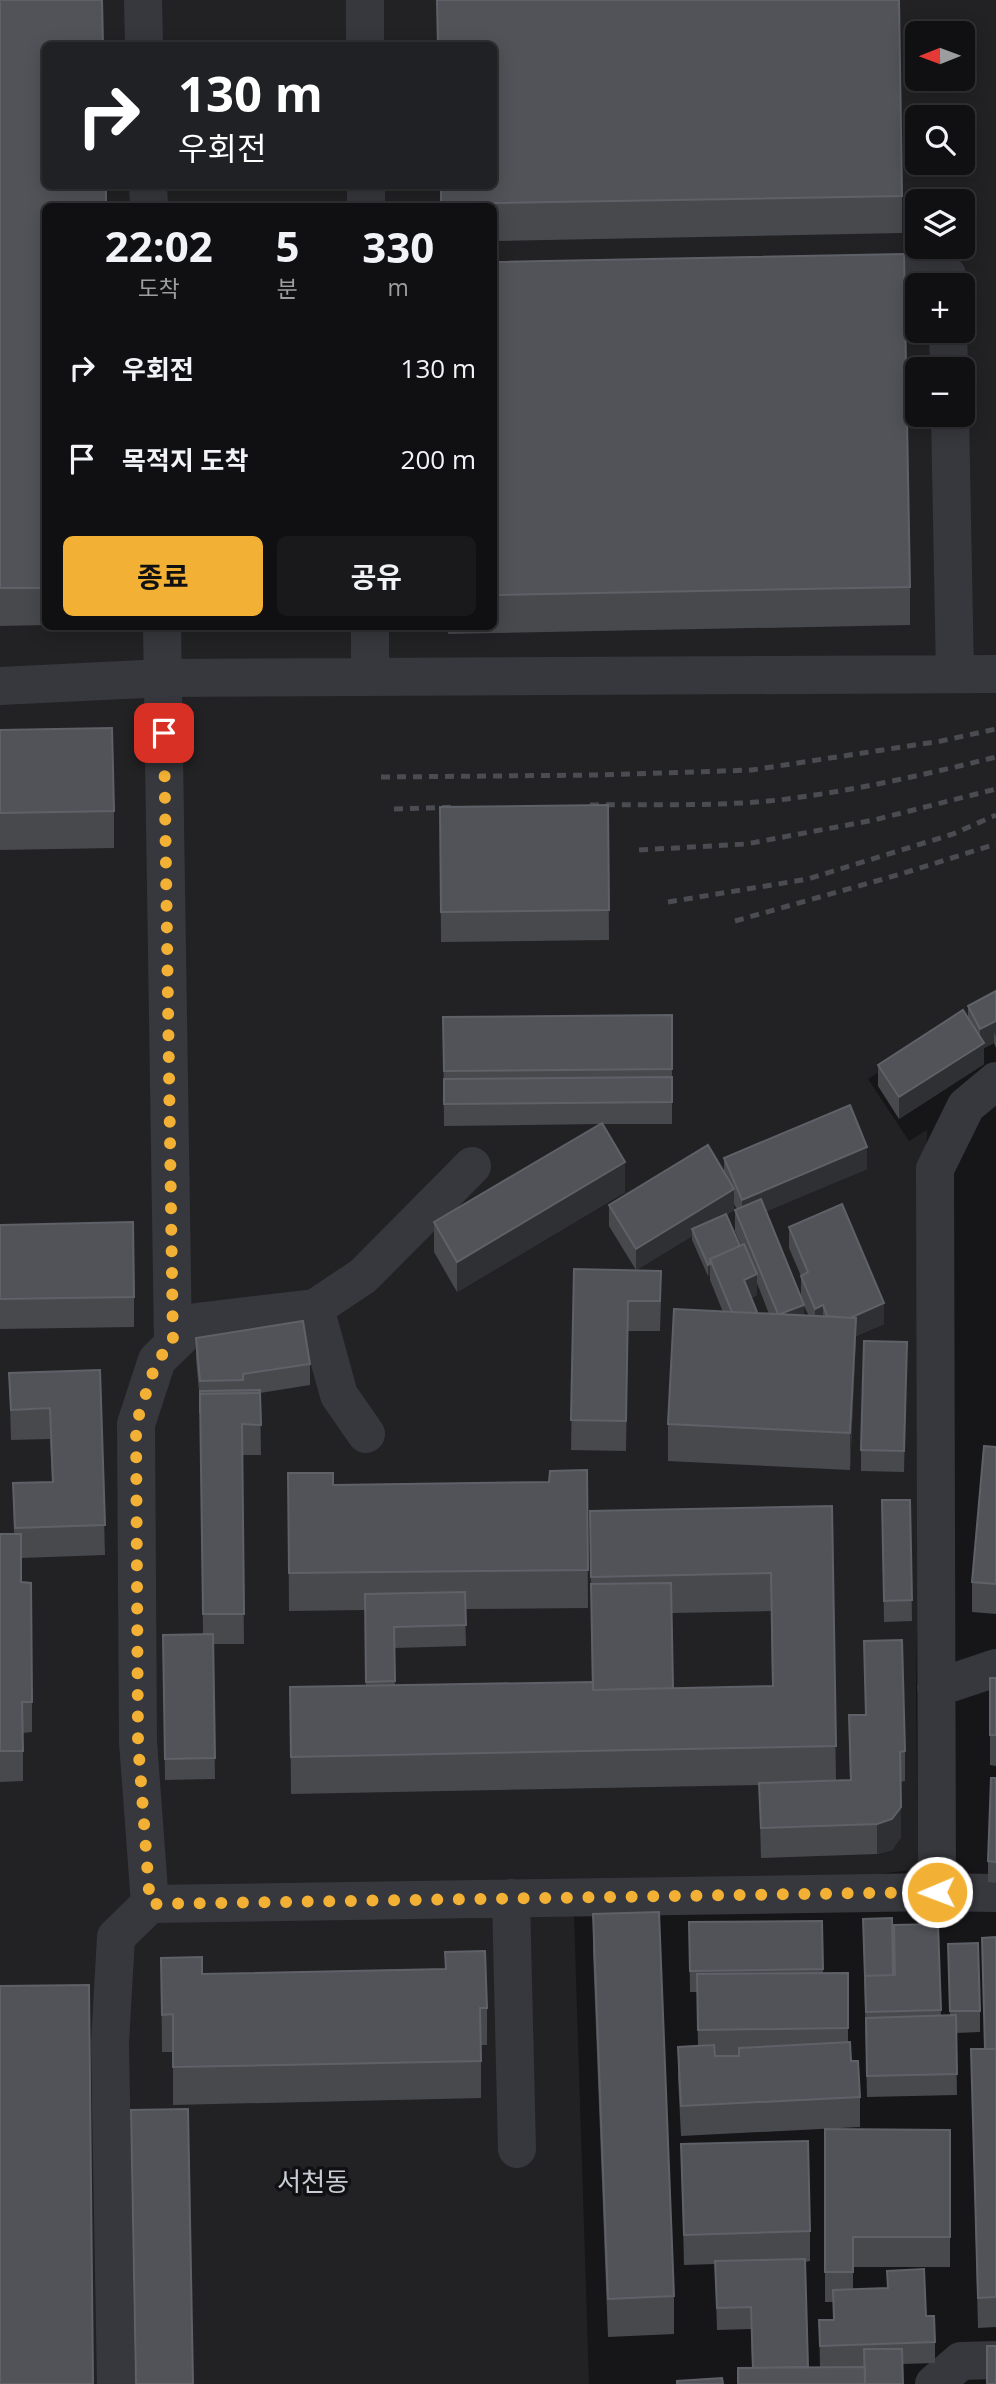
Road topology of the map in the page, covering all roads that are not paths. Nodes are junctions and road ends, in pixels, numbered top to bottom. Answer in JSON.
{"nodes":[{"id":1,"x":143,"y":0,"type":"edge"},
{"id":2,"x":365,"y":0,"type":"edge"},
{"id":3,"x":144,"y":42,"type":"edge"},
{"id":4,"x":365,"y":42,"type":"edge"},
{"id":5,"x":905,"y":276,"type":"edge"},
{"id":6,"x":814,"y":277,"type":"edge"},
{"id":7,"x":950,"y":427,"type":"edge"},
{"id":8,"x":162,"y":630,"type":"edge"},
{"id":9,"x":370,"y":630,"type":"edge"},
{"id":10,"x":955,"y":674,"type":"junction"},
{"id":11,"x":996,"y":674,"type":"edge"},
{"id":12,"x":370,"y":677,"type":"junction"},
{"id":13,"x":164,"y":678,"type":"junction"},
{"id":14,"x":0,"y":686,"type":"edge"},
{"id":15,"x":996,"y":1081,"type":"edge"},
{"id":16,"x":472,"y":1166,"type":"dead end"},
{"id":17,"x":315,"y":1308,"type":"junction"},
{"id":18,"x":173,"y":1344,"type":"junction"},
{"id":19,"x":366,"y":1434,"type":"dead end"},
{"id":20,"x":996,"y":1668,"type":"edge"},
{"id":21,"x":936,"y":1688,"type":"junction"},
{"id":22,"x":937,"y":1892,"type":"junction"},
{"id":23,"x":996,"y":1893,"type":"edge"},
{"id":24,"x":511,"y":1898,"type":"junction"},
{"id":25,"x":150,"y":1904,"type":"junction"},
{"id":26,"x":517,"y":2149,"type":"dead end"},
{"id":27,"x":996,"y":2360,"type":"edge"},
{"id":28,"x":116,"y":2384,"type":"edge"},
{"id":29,"x":934,"y":2384,"type":"edge"}],
"edges":[{"from":1,"to":3,"type":"street"},
{"from":2,"to":4,"type":"street"},
{"from":5,"to":6,"type":"street"},
{"from":7,"to":10,"type":"street"},
{"from":8,"to":13,"type":"street"},
{"from":9,"to":12,"type":"street"},
{"from":10,"to":11,"type":"street"},
{"from":10,"to":12,"type":"street"},
{"from":12,"to":13,"type":"street"},
{"from":13,"to":14,"type":"street"},
{"from":13,"to":18,"type":"street"},
{"from":15,"to":21,"type":"street"},
{"from":16,"to":17,"type":"street"},
{"from":17,"to":18,"type":"street"},
{"from":17,"to":19,"type":"street"},
{"from":18,"to":25,"type":"street"},
{"from":20,"to":21,"type":"street"},
{"from":21,"to":22,"type":"street"},
{"from":22,"to":23,"type":"street"},
{"from":22,"to":24,"type":"street"},
{"from":24,"to":25,"type":"street"},
{"from":24,"to":26,"type":"street"},
{"from":25,"to":28,"type":"street"},
{"from":27,"to":29,"type":"street"}]}
